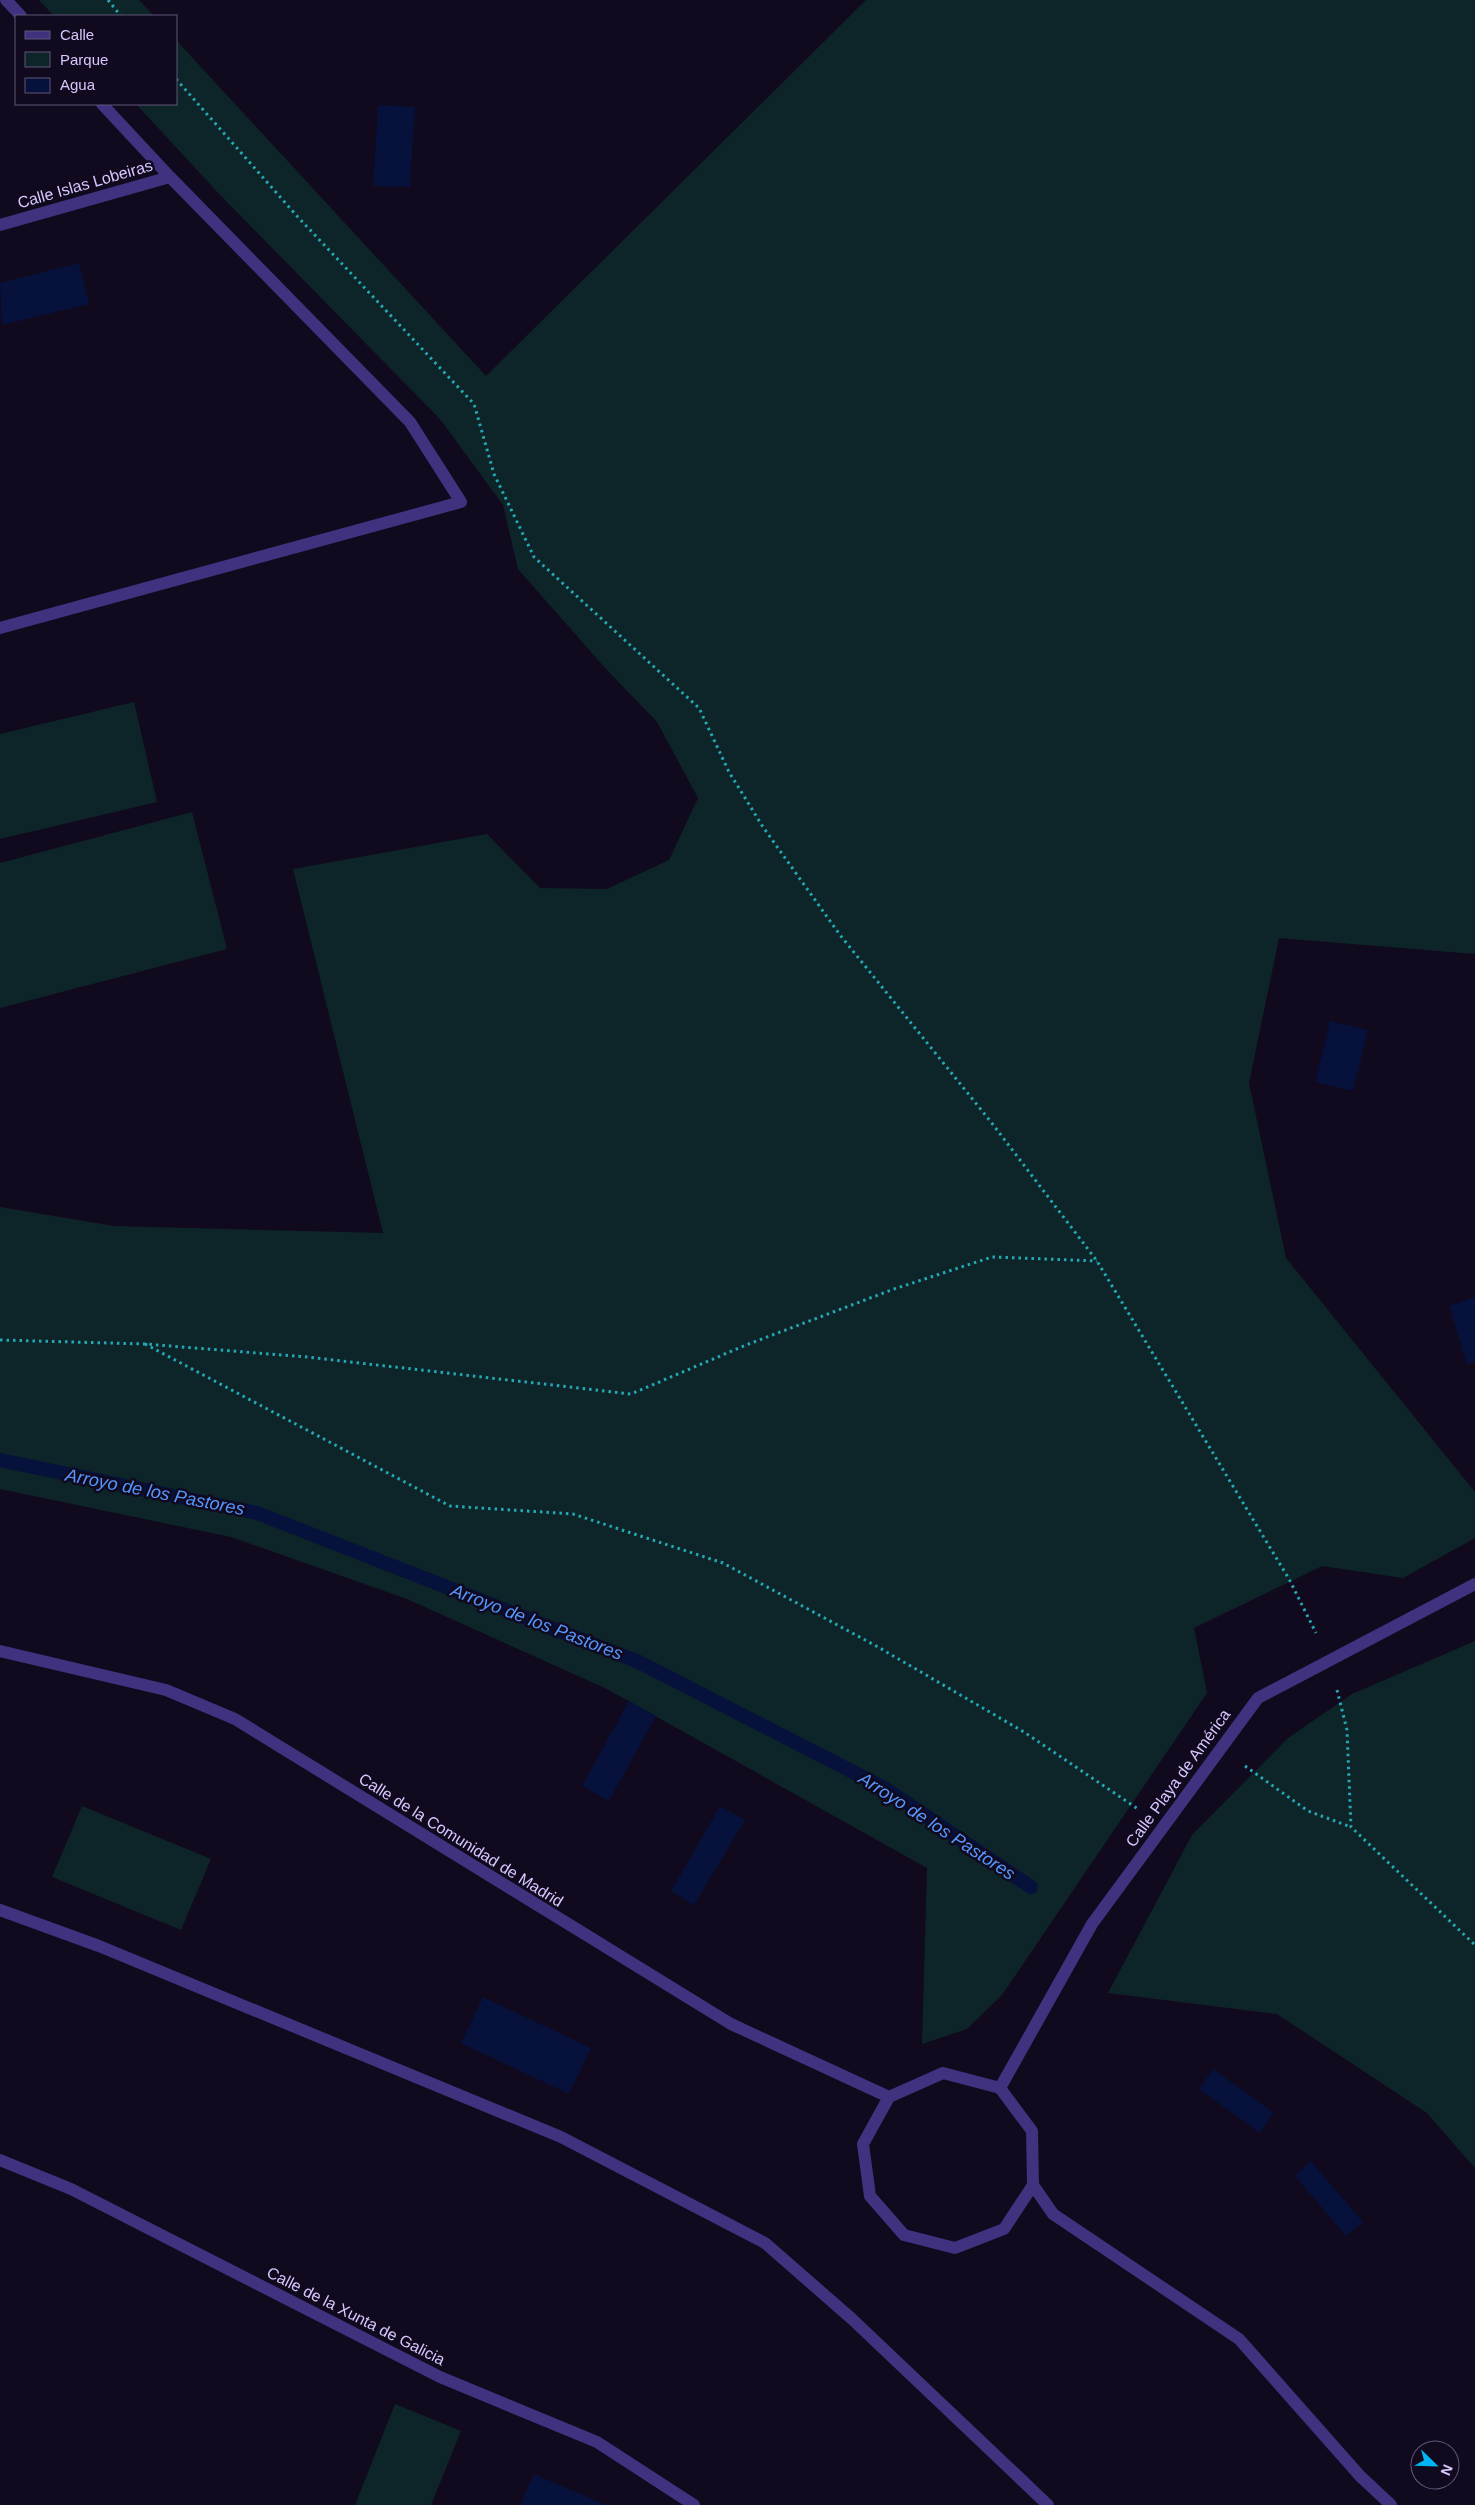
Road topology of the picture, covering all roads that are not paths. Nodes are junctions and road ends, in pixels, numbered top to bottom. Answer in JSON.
{"nodes":[{"id":1,"x":6,"y":0,"type":"edge"},
{"id":2,"x":20,"y":15,"type":"edge"},
{"id":3,"x":103,"y":105,"type":"edge"},
{"id":4,"x":170,"y":176,"type":"junction"},
{"id":5,"x":0,"y":225,"type":"edge"},
{"id":6,"x":0,"y":628,"type":"edge"},
{"id":7,"x":1475,"y":1584,"type":"edge"},
{"id":8,"x":0,"y":1651,"type":"edge"},
{"id":9,"x":0,"y":1910,"type":"edge"},
{"id":10,"x":1000,"y":2088,"type":"junction"},
{"id":11,"x":889,"y":2097,"type":"junction"},
{"id":12,"x":0,"y":2160,"type":"edge"},
{"id":13,"x":1033,"y":2185,"type":"junction"},
{"id":14,"x":694,"y":2505,"type":"edge"},
{"id":15,"x":1048,"y":2505,"type":"edge"},
{"id":16,"x":1391,"y":2505,"type":"edge"}],
"edges":[{"from":1,"to":2,"type":"street"},
{"from":3,"to":4,"type":"street","name":"Calle Islas Lobeiras"},
{"from":4,"to":5,"type":"street","name":"Calle Islas Lobeiras"},
{"from":4,"to":6,"type":"street"},
{"from":7,"to":10,"type":"street","name":"Calle Playa de América"},
{"from":8,"to":11,"type":"street","name":"Calle de la Comunidad de Madrid"},
{"from":9,"to":15,"type":"street"},
{"from":10,"to":11,"type":"street"},
{"from":10,"to":13,"type":"street"},
{"from":11,"to":13,"type":"street"},
{"from":12,"to":14,"type":"street","name":"Calle de la Xunta de Galicia"},
{"from":13,"to":16,"type":"street"}]}
